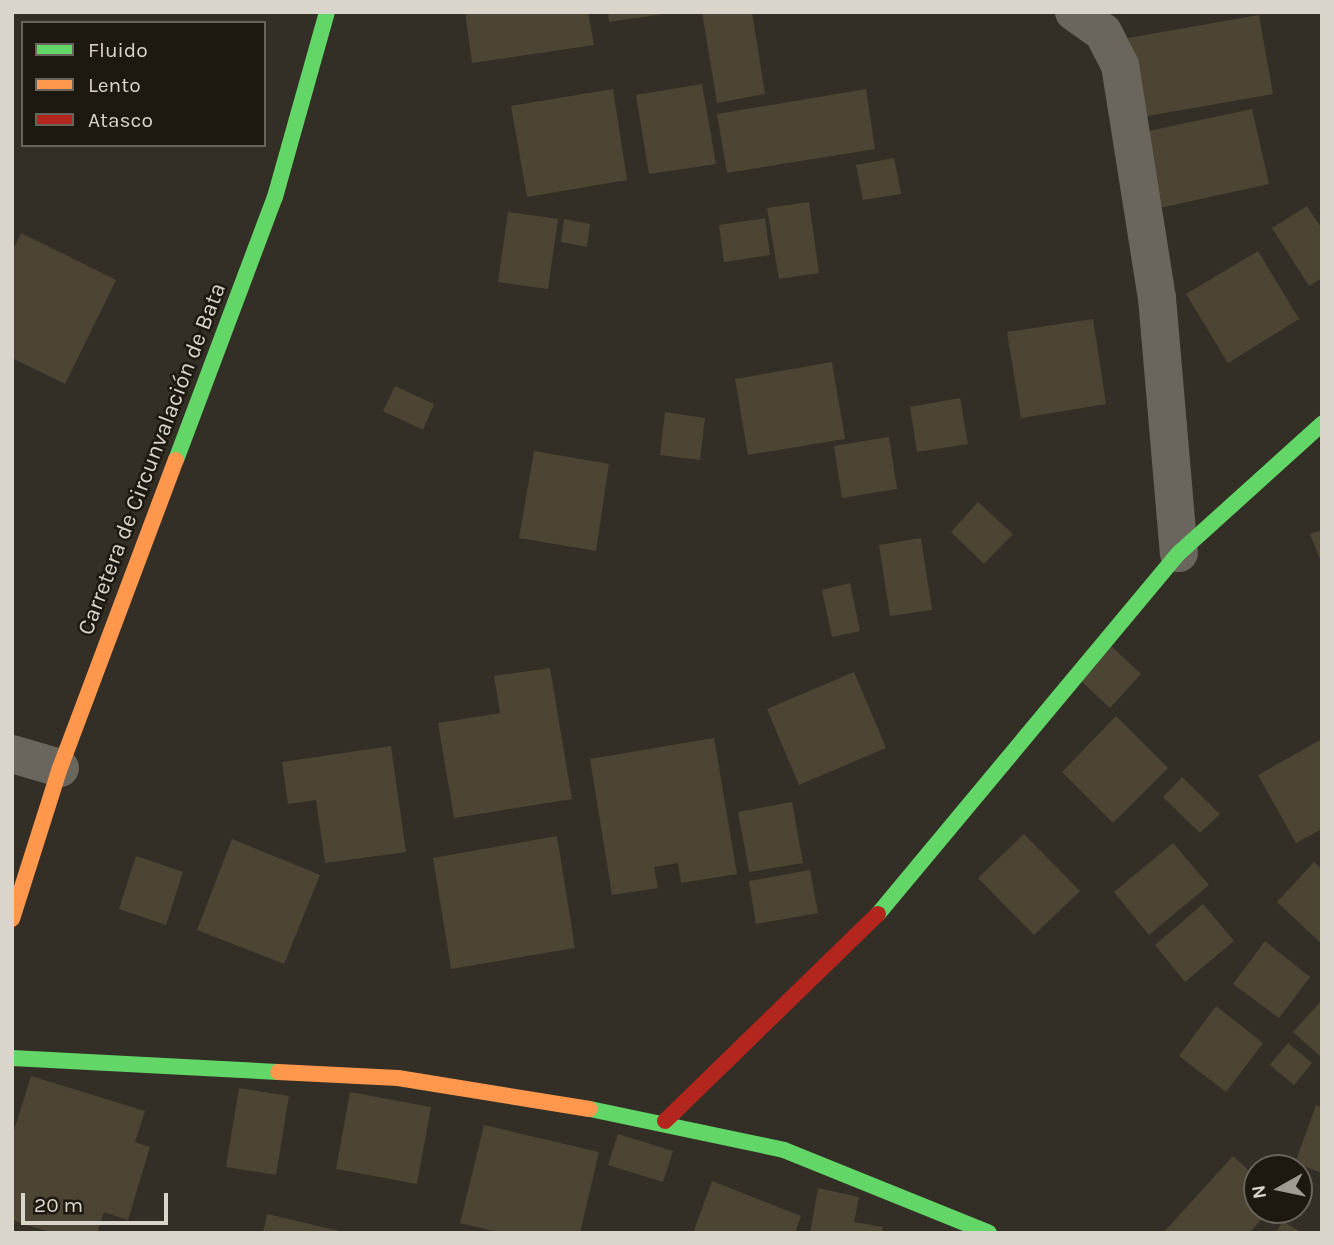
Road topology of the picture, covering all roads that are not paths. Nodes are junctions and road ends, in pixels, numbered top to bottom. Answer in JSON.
{"nodes":[{"id":1,"x":327,"y":12,"type":"edge"},
{"id":2,"x":1074,"y":12,"type":"edge"},
{"id":3,"x":1322,"y":424,"type":"edge"},
{"id":4,"x":1179,"y":553,"type":"junction"},
{"id":5,"x":12,"y":754,"type":"edge"},
{"id":6,"x":60,"y":768,"type":"junction"},
{"id":7,"x":12,"y":919,"type":"edge"},
{"id":8,"x":12,"y":1058,"type":"edge"},
{"id":9,"x":665,"y":1121,"type":"junction"},
{"id":10,"x":989,"y":1233,"type":"edge"}],
"edges":[{"from":1,"to":6,"type":"street","name":"Carretera de Circunvalación de Bata"},
{"from":2,"to":4,"type":"street"},
{"from":3,"to":4,"type":"street"},
{"from":4,"to":9,"type":"street"},
{"from":5,"to":6,"type":"street"},
{"from":6,"to":7,"type":"street","name":"Carretera de Circunvalación de Bata"},
{"from":8,"to":9,"type":"street"},
{"from":9,"to":10,"type":"street"}]}
